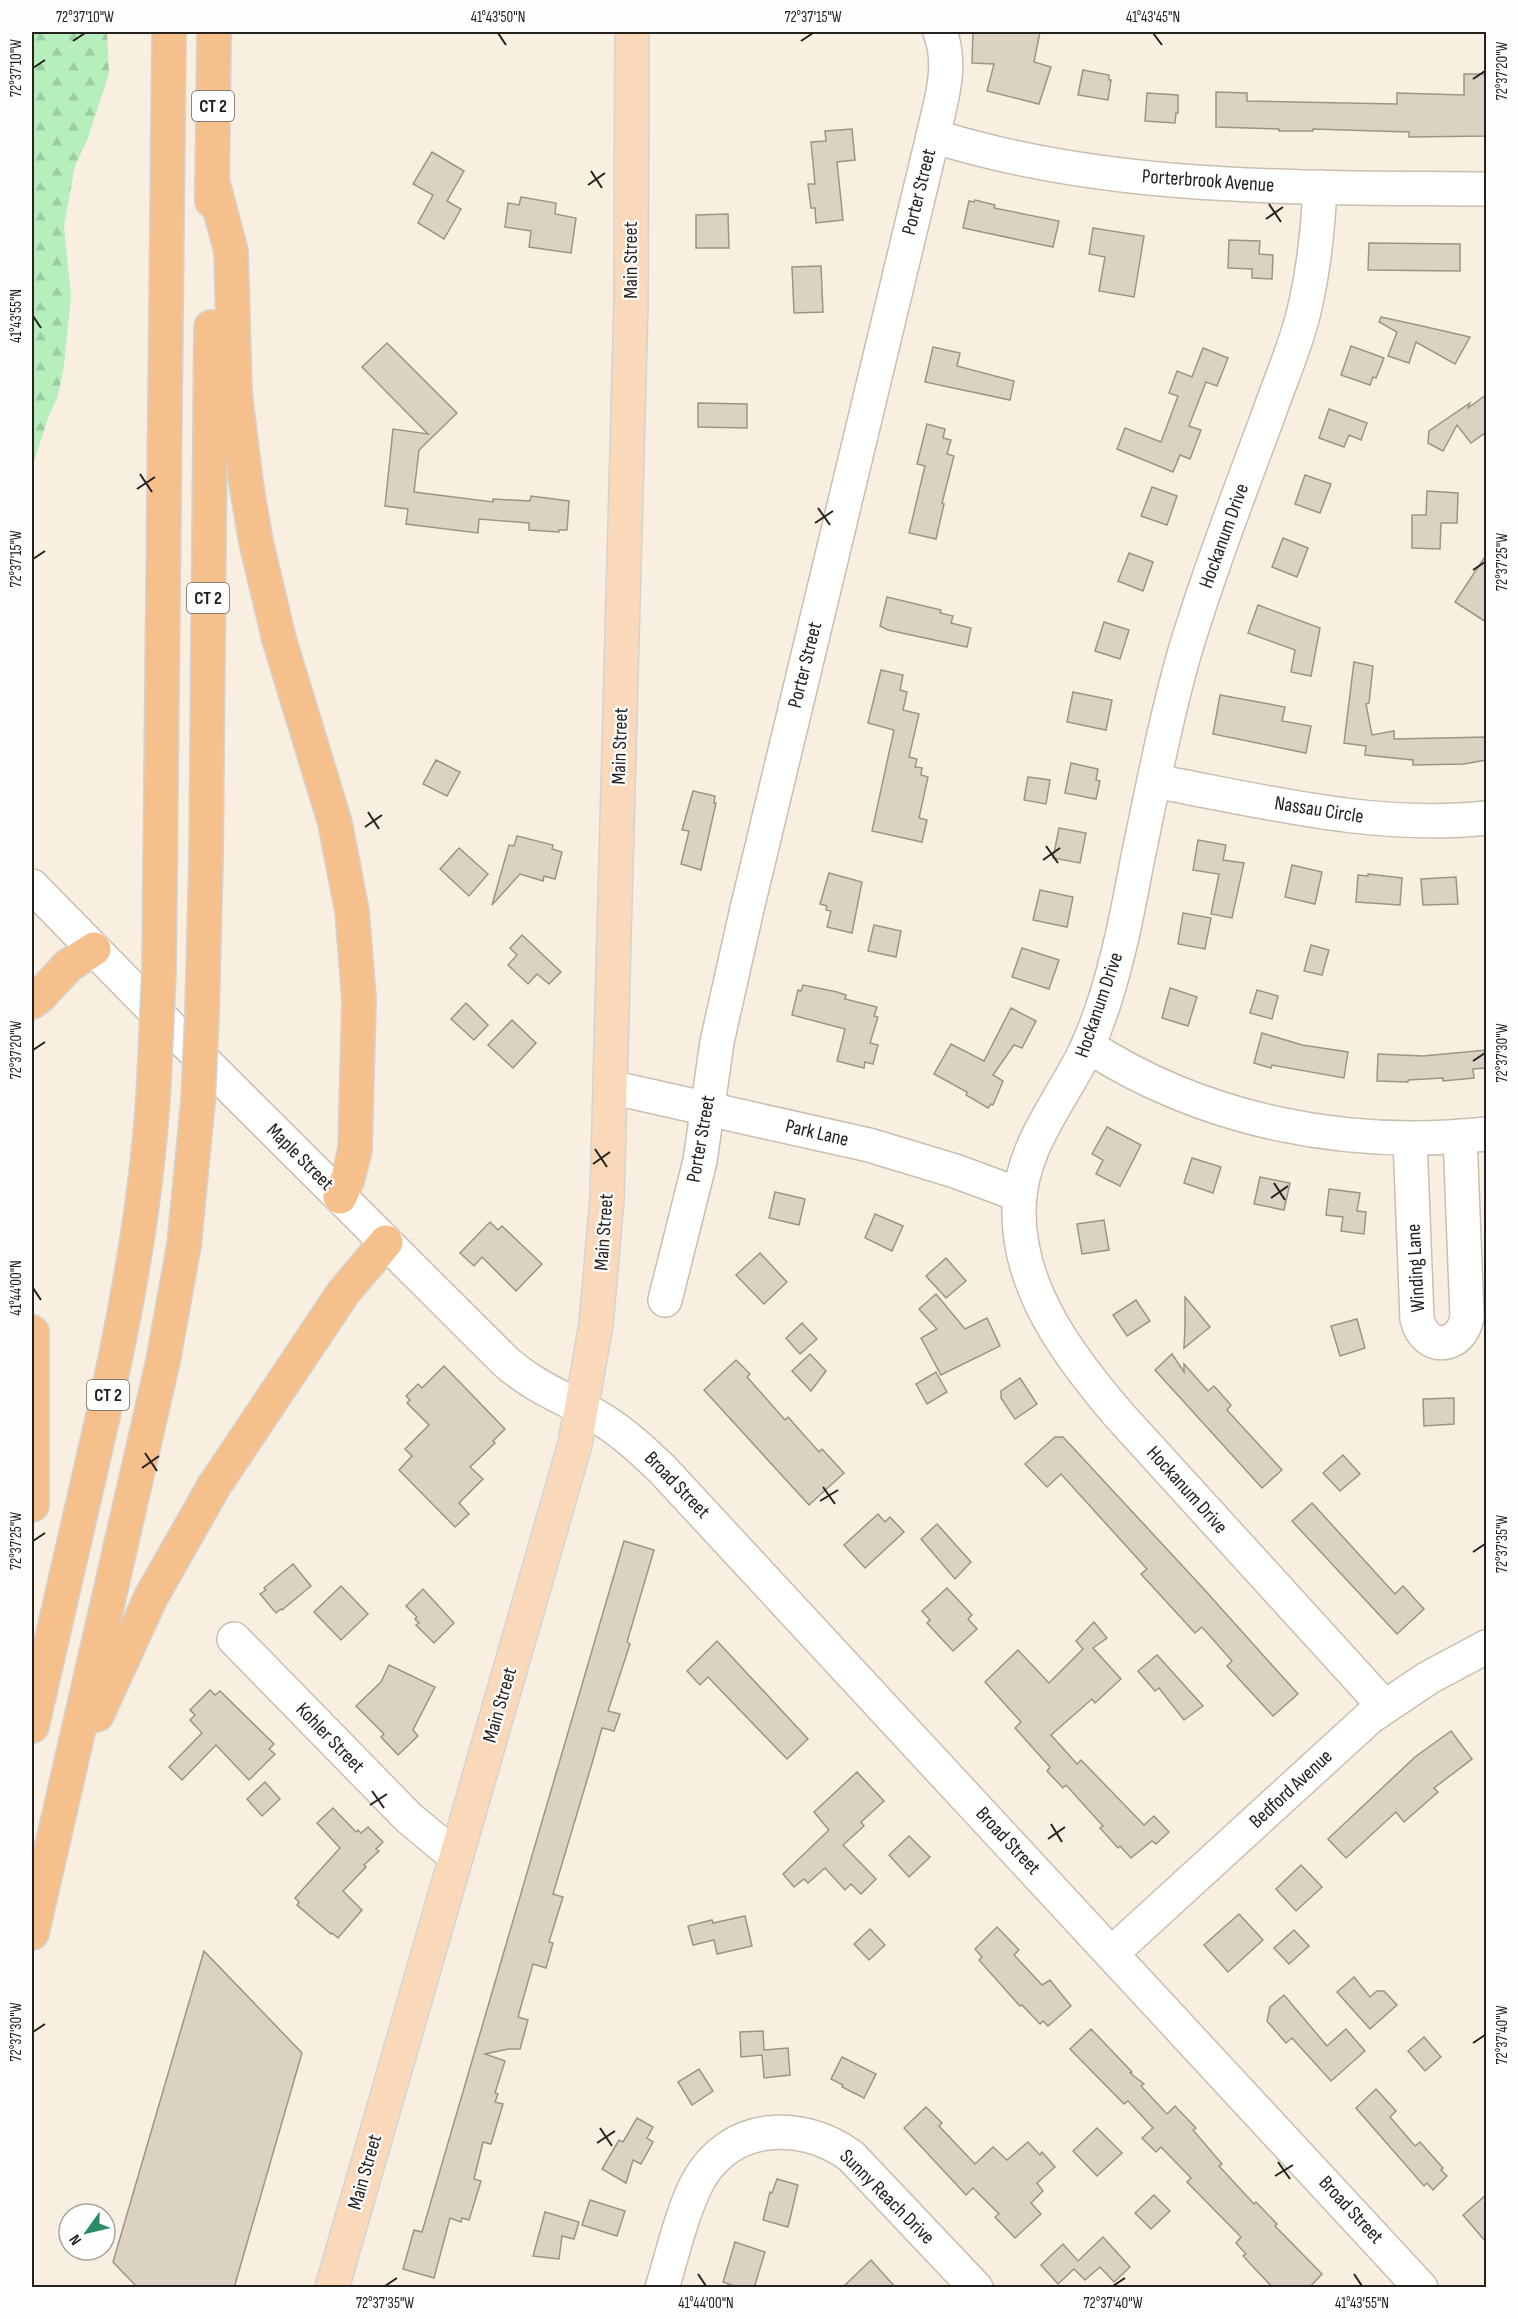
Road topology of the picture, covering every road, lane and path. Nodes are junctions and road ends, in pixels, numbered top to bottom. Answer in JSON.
{"nodes":[{"id":1,"x":214,"y":32,"type":"edge"},
{"id":2,"x":632,"y":32,"type":"edge"},
{"id":3,"x":940,"y":32,"type":"edge"},
{"id":4,"x":167,"y":36,"type":"edge"},
{"id":5,"x":933,"y":136,"type":"junction"},
{"id":6,"x":212,"y":180,"type":"junction"},
{"id":7,"x":1320,"y":187,"type":"junction"},
{"id":8,"x":1486,"y":189,"type":"edge"},
{"id":9,"x":1154,"y":781,"type":"junction"},
{"id":10,"x":1486,"y":818,"type":"edge"},
{"id":11,"x":32,"y":886,"type":"edge"},
{"id":12,"x":94,"y":949,"type":"junction"},
{"id":13,"x":32,"y":1002,"type":"edge"},
{"id":14,"x":1088,"y":1046,"type":"junction"},
{"id":15,"x":610,"y":1087,"type":"junction"},
{"id":16,"x":708,"y":1108,"type":"junction"},
{"id":17,"x":1473,"y":1135,"type":"edge"},
{"id":18,"x":1410,"y":1139,"type":"junction"},
{"id":19,"x":1020,"y":1195,"type":"junction"},
{"id":20,"x":340,"y":1197,"type":"junction"},
{"id":21,"x":386,"y":1242,"type":"junction"},
{"id":22,"x":665,"y":1300,"type":"dead end"},
{"id":23,"x":32,"y":1332,"type":"edge"},
{"id":24,"x":582,"y":1408,"type":"junction"},
{"id":25,"x":32,"y":1504,"type":"edge"},
{"id":26,"x":234,"y":1639,"type":"dead end"},
{"id":27,"x":1486,"y":1647,"type":"edge"},
{"id":28,"x":1384,"y":1706,"type":"junction"},
{"id":29,"x":32,"y":1726,"type":"edge"},
{"id":30,"x":68,"y":1776,"type":"junction"},
{"id":31,"x":456,"y":1857,"type":"junction"},
{"id":32,"x":32,"y":1932,"type":"edge"},
{"id":33,"x":1112,"y":1953,"type":"junction"},
{"id":34,"x":332,"y":2288,"type":"edge"},
{"id":35,"x":662,"y":2288,"type":"edge"},
{"id":36,"x":976,"y":2288,"type":"edge"},
{"id":37,"x":1421,"y":2288,"type":"edge"}],
"edges":[{"from":1,"to":6,"type":"highway","number":"CT 2"},
{"from":2,"to":15,"type":"main road","name":"Main Street"},
{"from":3,"to":5,"type":"street","name":"Porter Street"},
{"from":4,"to":29,"type":"highway","number":"CT 2","bridge":true},
{"from":5,"to":7,"type":"street","name":"Porterbrook Avenue"},
{"from":5,"to":16,"type":"street","name":"Porter Street"},
{"from":6,"to":20,"type":"highway"},
{"from":6,"to":30,"type":"highway","number":"CT 2","bridge":true},
{"from":7,"to":8,"type":"street","name":"Porterbrook Avenue"},
{"from":7,"to":9,"type":"street","name":"Hockanum Drive"},
{"from":9,"to":10,"type":"street","name":"Nassau Circle"},
{"from":9,"to":14,"type":"street","name":"Hockanum Drive"},
{"from":11,"to":12,"type":"street","name":"Maple Street"},
{"from":12,"to":13,"type":"highway"},
{"from":12,"to":20,"type":"street","name":"Maple Street"},
{"from":14,"to":18,"type":"street","name":"Winding Lane"},
{"from":14,"to":19,"type":"street","name":"Hockanum Drive"},
{"from":15,"to":16,"type":"street","name":"Park Lane"},
{"from":15,"to":24,"type":"main road","name":"Main Street"},
{"from":16,"to":19,"type":"street","name":"Park Lane"},
{"from":16,"to":22,"type":"street","name":"Porter Street"},
{"from":17,"to":18,"type":"street","name":"Winding Lane"},
{"from":17,"to":18,"type":"street","name":"Winding Lane"},
{"from":19,"to":28,"type":"street","name":"Hockanum Drive"},
{"from":20,"to":21,"type":"street","name":"Maple Street"},
{"from":21,"to":24,"type":"street","name":"Maple Street"},
{"from":21,"to":30,"type":"highway"},
{"from":23,"to":25,"type":"highway"},
{"from":24,"to":31,"type":"main road","name":"Main Street"},
{"from":24,"to":33,"type":"street","name":"Broad Street"},
{"from":26,"to":31,"type":"street","name":"Kohler Street"},
{"from":27,"to":28,"type":"street","name":"Bedford Avenue"},
{"from":28,"to":33,"type":"street","name":"Bedford Avenue"},
{"from":30,"to":32,"type":"highway","number":"CT 2"},
{"from":31,"to":34,"type":"main road","name":"Main Street"},
{"from":33,"to":37,"type":"street","name":"Broad Street"},
{"from":35,"to":36,"type":"street","name":"Sunny Reach Drive"}]}
